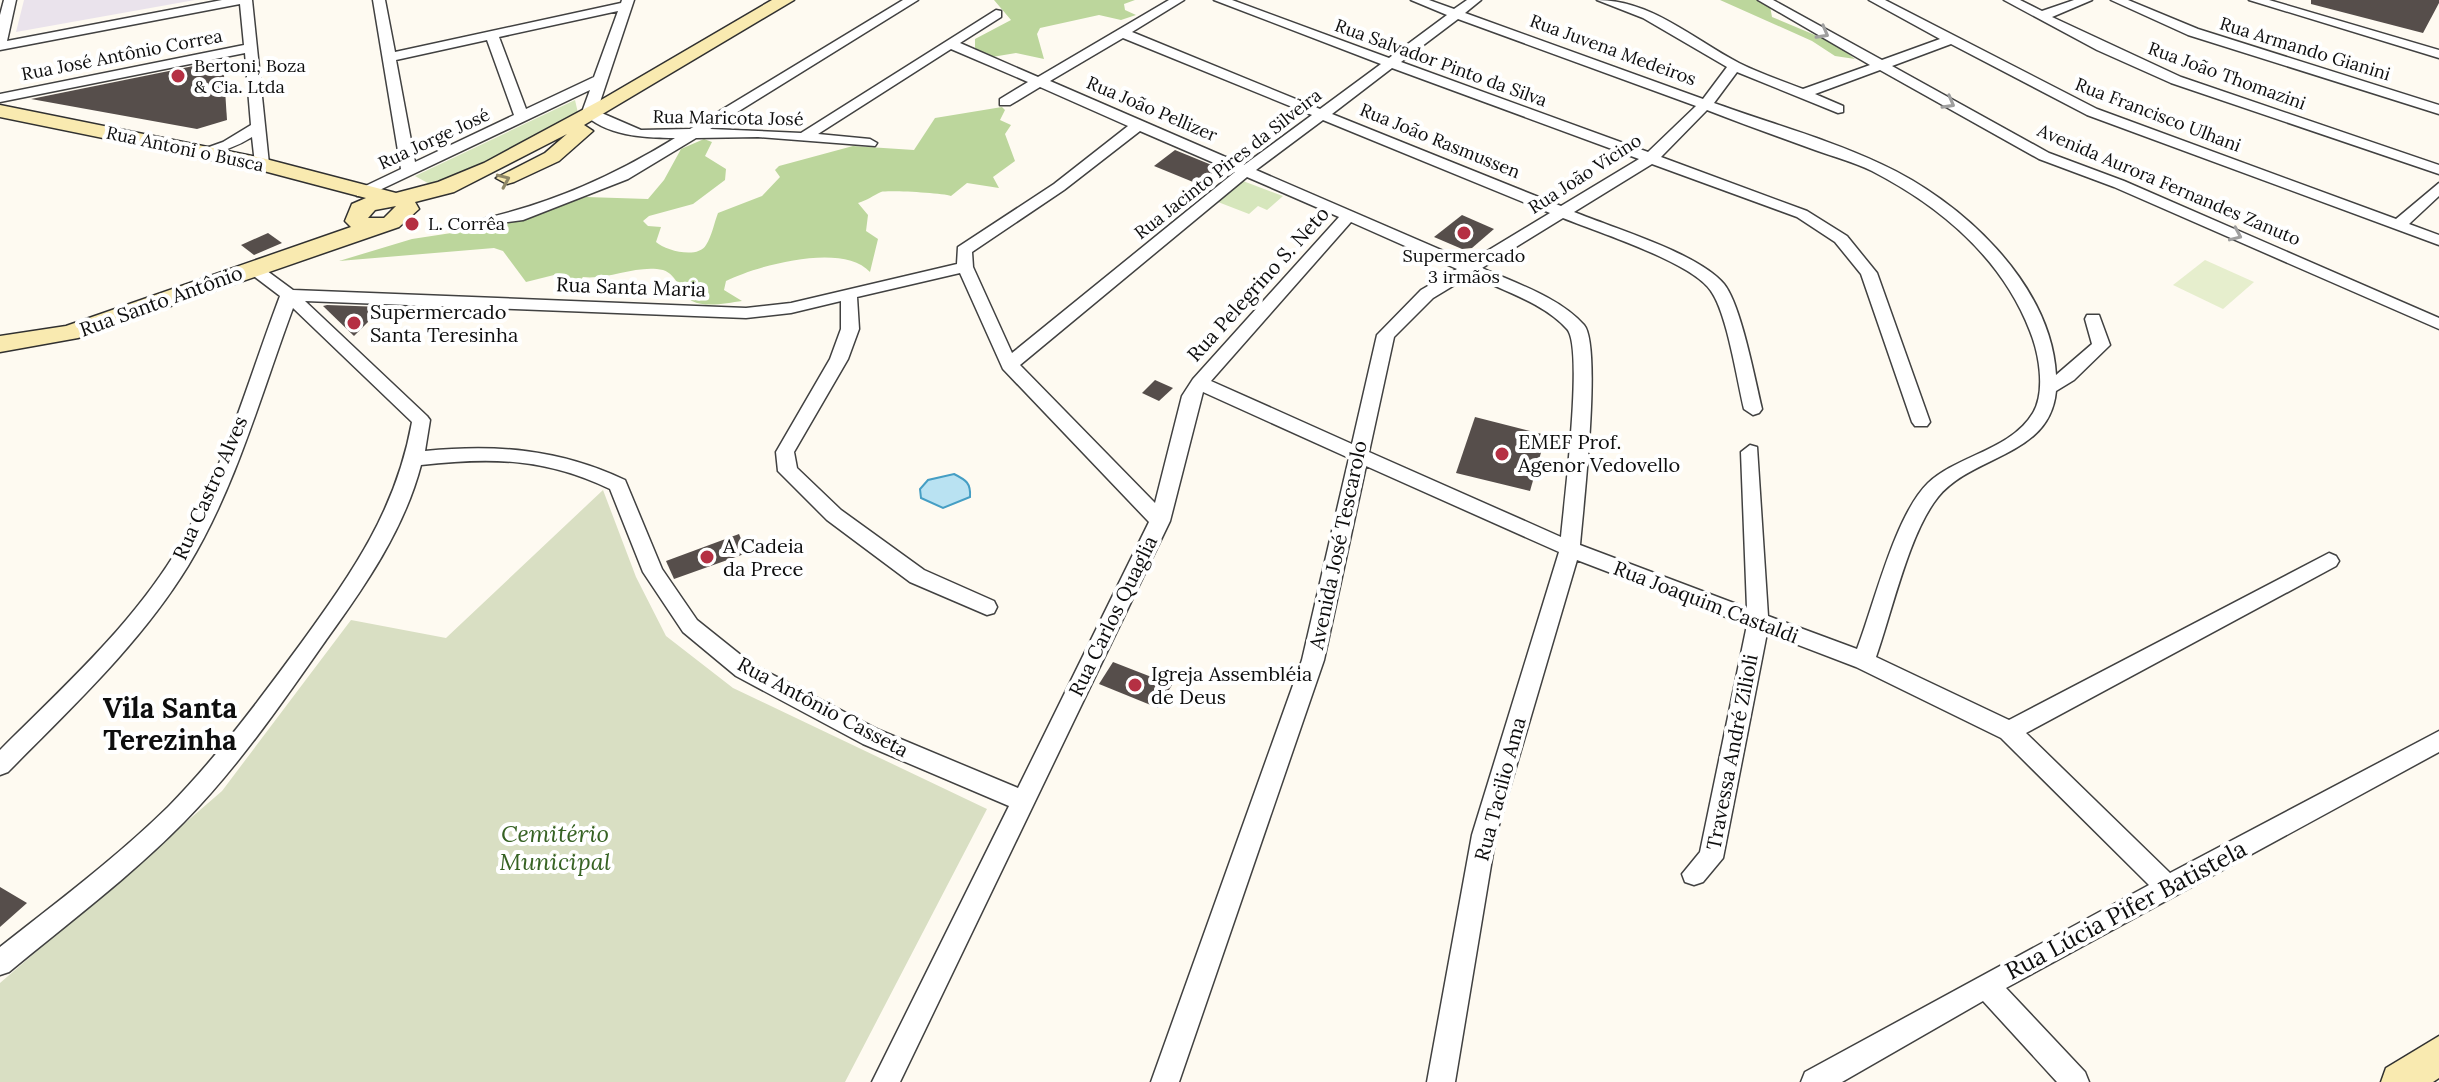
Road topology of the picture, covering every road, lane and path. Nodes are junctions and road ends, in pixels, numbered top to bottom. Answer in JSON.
{"nodes":[{"id":1,"x":10,"y":0,"type":"edge"},
{"id":2,"x":244,"y":0,"type":"edge"},
{"id":3,"x":379,"y":0,"type":"edge"},
{"id":4,"x":785,"y":0,"type":"edge"},
{"id":5,"x":912,"y":0,"type":"edge"},
{"id":6,"x":1178,"y":0,"type":"edge"},
{"id":7,"x":1220,"y":0,"type":"edge"},
{"id":8,"x":1417,"y":0,"type":"edge"},
{"id":9,"x":1475,"y":0,"type":"edge"},
{"id":10,"x":1603,"y":0,"type":"edge"},
{"id":11,"x":1764,"y":0,"type":"edge"},
{"id":12,"x":1875,"y":0,"type":"edge"},
{"id":13,"x":2010,"y":0,"type":"edge"},
{"id":14,"x":2086,"y":0,"type":"edge"},
{"id":15,"x":2117,"y":0,"type":"edge"},
{"id":16,"x":2260,"y":1,"type":"edge"},
{"id":17,"x":627,"y":3,"type":"edge"},
{"id":18,"x":1456,"y":13,"type":"junction"},
{"id":19,"x":996,"y":14,"type":"dead end"},
{"id":20,"x":2042,"y":16,"type":"junction"},
{"id":21,"x":1122,"y":33,"type":"junction"},
{"id":22,"x":492,"y":36,"type":"junction"},
{"id":23,"x":1950,"y":40,"type":"junction"},
{"id":24,"x":949,"y":43,"type":"junction"},
{"id":25,"x":0,"y":44,"type":"edge"},
{"id":26,"x":251,"y":48,"type":"junction"},
{"id":27,"x":2439,"y":54,"type":"edge"},
{"id":28,"x":391,"y":57,"type":"junction"},
{"id":29,"x":1388,"y":62,"type":"junction"},
{"id":30,"x":1881,"y":65,"type":"junction"},
{"id":31,"x":1735,"y":66,"type":"junction"},
{"id":32,"x":599,"y":80,"type":"junction"},
{"id":33,"x":1039,"y":82,"type":"junction"},
{"id":34,"x":1803,"y":94,"type":"junction"},
{"id":35,"x":0,"y":98,"type":"edge"},
{"id":36,"x":1005,"y":102,"type":"dead end"},
{"id":37,"x":1707,"y":103,"type":"junction"},
{"id":38,"x":1838,"y":109,"type":"dead end"},
{"id":39,"x":2439,"y":110,"type":"edge"},
{"id":40,"x":0,"y":111,"type":"edge"},
{"id":41,"x":597,"y":111,"type":"junction"},
{"id":42,"x":1325,"y":115,"type":"junction"},
{"id":43,"x":522,"y":117,"type":"junction"},
{"id":44,"x":1138,"y":125,"type":"junction"},
{"id":45,"x":258,"y":127,"type":"junction"},
{"id":46,"x":696,"y":132,"type":"junction"},
{"id":47,"x":804,"y":137,"type":"junction"},
{"id":48,"x":870,"y":143,"type":"dead end"},
{"id":49,"x":202,"y":152,"type":"junction"},
{"id":50,"x":1650,"y":159,"type":"junction"},
{"id":51,"x":262,"y":164,"type":"junction"},
{"id":52,"x":2439,"y":170,"type":"edge"},
{"id":53,"x":409,"y":171,"type":"junction"},
{"id":54,"x":1246,"y":171,"type":"junction"},
{"id":55,"x":2439,"y":188,"type":"edge"},
{"id":56,"x":399,"y":204,"type":"junction"},
{"id":57,"x":363,"y":208,"type":"junction"},
{"id":58,"x":1566,"y":211,"type":"junction"},
{"id":59,"x":1349,"y":215,"type":"junction"},
{"id":60,"x":489,"y":222,"type":"dead end"},
{"id":61,"x":2400,"y":224,"type":"junction"},
{"id":62,"x":2439,"y":240,"type":"edge"},
{"id":63,"x":263,"y":264,"type":"junction"},
{"id":64,"x":965,"y":267,"type":"junction"},
{"id":65,"x":1472,"y":269,"type":"junction"},
{"id":66,"x":289,"y":295,"type":"junction"},
{"id":67,"x":849,"y":295,"type":"junction"},
{"id":68,"x":2093,"y":319,"type":"dead end"},
{"id":69,"x":2439,"y":324,"type":"edge"},
{"id":70,"x":0,"y":344,"type":"edge"},
{"id":71,"x":1009,"y":365,"type":"junction"},
{"id":72,"x":1199,"y":383,"type":"junction"},
{"id":73,"x":2048,"y":388,"type":"junction"},
{"id":74,"x":1753,"y":409,"type":"dead end"},
{"id":75,"x":1921,"y":422,"type":"dead end"},
{"id":76,"x":1357,"y":451,"type":"junction"},
{"id":77,"x":1750,"y":452,"type":"dead end"},
{"id":78,"x":416,"y":459,"type":"junction"},
{"id":79,"x":1160,"y":521,"type":"junction"},
{"id":80,"x":1570,"y":549,"type":"junction"},
{"id":81,"x":2329,"y":561,"type":"dead end"},
{"id":82,"x":987,"y":607,"type":"dead end"},
{"id":83,"x":1758,"y":623,"type":"junction"},
{"id":84,"x":1864,"y":661,"type":"junction"},
{"id":85,"x":2009,"y":731,"type":"junction"},
{"id":86,"x":2439,"y":741,"type":"edge"},
{"id":87,"x":0,"y":765,"type":"edge"},
{"id":88,"x":1021,"y":800,"type":"junction"},
{"id":89,"x":1694,"y":874,"type":"dead end"},
{"id":90,"x":2168,"y":887,"type":"junction"},
{"id":91,"x":0,"y":963,"type":"edge"},
{"id":92,"x":1986,"y":985,"type":"junction"},
{"id":93,"x":2439,"y":1055,"type":"edge"},
{"id":94,"x":886,"y":1082,"type":"edge"},
{"id":95,"x":1165,"y":1082,"type":"edge"},
{"id":96,"x":1441,"y":1082,"type":"edge"},
{"id":97,"x":1815,"y":1082,"type":"edge"},
{"id":98,"x":2075,"y":1082,"type":"edge"},
{"id":99,"x":2400,"y":1082,"type":"edge"}],
"edges":[{"from":1,"to":25,"type":"street"},
{"from":2,"to":25,"type":"street"},
{"from":2,"to":26,"type":"street"},
{"from":3,"to":28,"type":"street"},
{"from":4,"to":41,"type":"main road","name":"Rua Santo Antônio"},
{"from":5,"to":46,"type":"street"},
{"from":6,"to":21,"type":"street"},
{"from":7,"to":29,"type":"street","name":"Rua Salvador Pinto da Silva"},
{"from":8,"to":18,"type":"street","name":"Rua Juvena Medeiros"},
{"from":9,"to":18,"type":"street","name":"Rua Jacinto Pires da Silveira"},
{"from":10,"to":31,"type":"street"},
{"from":11,"to":30,"type":"street","name":"Avenida Aurora Fernandes Zanuto","one_way":true},
{"from":12,"to":23,"type":"street","name":"Rua Francisco Ulhani"},
{"from":13,"to":20,"type":"street","name":"Rua João Thomazini"},
{"from":14,"to":20,"type":"street"},
{"from":15,"to":39,"type":"street","name":"Rua Armando Gianini"},
{"from":16,"to":27,"type":"street"},
{"from":17,"to":22,"type":"street"},
{"from":17,"to":32,"type":"street"},
{"from":18,"to":29,"type":"street","name":"Rua Jacinto Pires da Silveira"},
{"from":18,"to":37,"type":"street","name":"Rua Juvena Medeiros"},
{"from":19,"to":24,"type":"street"},
{"from":20,"to":52,"type":"street","name":"Rua João Thomazini"},
{"from":21,"to":33,"type":"street"},
{"from":21,"to":42,"type":"street","name":"Rua João Rasmussen"},
{"from":22,"to":28,"type":"street"},
{"from":22,"to":43,"type":"street","name":"Rua Jorge José"},
{"from":23,"to":30,"type":"street"},
{"from":23,"to":61,"type":"street","name":"Rua Francisco Ulhani"},
{"from":24,"to":33,"type":"street","name":"Rua João Pellizer"},
{"from":24,"to":47,"type":"street"},
{"from":26,"to":35,"type":"street","name":"Rua José Antônio Correa"},
{"from":26,"to":45,"type":"street"},
{"from":28,"to":53,"type":"street"},
{"from":29,"to":42,"type":"street","name":"Rua Jacinto Pires da Silveira"},
{"from":29,"to":50,"type":"street","name":"Rua Salvador Pinto da Silva"},
{"from":30,"to":34,"type":"street"},
{"from":30,"to":69,"type":"street","name":"Avenida Aurora Fernandes Zanuto","one_way":true},
{"from":31,"to":34,"type":"street"},
{"from":31,"to":37,"type":"street","name":"Rua João Vicino"},
{"from":32,"to":41,"type":"street"},
{"from":32,"to":43,"type":"street","name":"Rua Jorge José"},
{"from":33,"to":36,"type":"street"},
{"from":33,"to":44,"type":"street","name":"Rua João Pellizer"},
{"from":34,"to":38,"type":"street"},
{"from":37,"to":50,"type":"street","name":"Rua João Vicino"},
{"from":37,"to":73,"type":"street","name":"Rua Juvena Medeiros"},
{"from":40,"to":49,"type":"main road","name":"Rua Antoni o Busca"},
{"from":41,"to":46,"type":"street","name":"Rua Maricota José"},
{"from":41,"to":56,"type":"main road","name":"Rua Santo Antônio"},
{"from":42,"to":54,"type":"street","name":"Rua Jacinto Pires da Silveira"},
{"from":42,"to":58,"type":"street","name":"Rua João Rasmussen"},
{"from":43,"to":53,"type":"street","name":"Rua Jorge José"},
{"from":44,"to":54,"type":"street","name":"Rua João Pellizer"},
{"from":44,"to":64,"type":"street"},
{"from":45,"to":49,"type":"street"},
{"from":45,"to":51,"type":"street"},
{"from":46,"to":47,"type":"street","name":"Rua Maricota José"},
{"from":46,"to":60,"type":"street"},
{"from":47,"to":48,"type":"street","name":"Rua Maricota José"},
{"from":49,"to":51,"type":"main road","name":"Rua Antoni o Busca"},
{"from":50,"to":58,"type":"street","name":"Rua João Vicino"},
{"from":50,"to":75,"type":"street","name":"Rua Salvador Pinto da Silva"},
{"from":51,"to":57,"type":"main road","name":"Rua Antoni o Busca"},
{"from":53,"to":57,"type":"street","name":"Rua Jorge José"},
{"from":54,"to":59,"type":"street","name":"Rua João Pellizer"},
{"from":54,"to":71,"type":"street","name":"Rua Jacinto Pires da Silveira"},
{"from":55,"to":61,"type":"street"},
{"from":56,"to":57,"type":"main road","name":"Rua Santo Antônio"},
{"from":56,"to":57,"type":"main road","name":"Rua Antoni o Busca"},
{"from":57,"to":63,"type":"main road","name":"Rua Santo Antônio"},
{"from":58,"to":65,"type":"street","name":"Rua João Vicino"},
{"from":58,"to":74,"type":"street","name":"Rua João Rasmussen"},
{"from":59,"to":65,"type":"street","name":"Rua João Pellizer"},
{"from":59,"to":72,"type":"street","name":"Rua Pelegrino S. Neto"},
{"from":61,"to":62,"type":"street","name":"Rua Francisco Ulhani"},
{"from":63,"to":66,"type":"street"},
{"from":63,"to":70,"type":"main road","name":"Rua Santo Antônio"},
{"from":64,"to":67,"type":"street","name":"Rua Santa Maria"},
{"from":64,"to":71,"type":"street","name":"Rua Carlos Quaglia"},
{"from":65,"to":76,"type":"street","name":"Avenida José Tescarolo"},
{"from":65,"to":80,"type":"street","name":"Rua Tacilio Ama"},
{"from":66,"to":67,"type":"street","name":"Rua Santa Maria"},
{"from":66,"to":78,"type":"street"},
{"from":66,"to":87,"type":"street","name":"Rua Castro Alves"},
{"from":67,"to":82,"type":"street"},
{"from":68,"to":73,"type":"street"},
{"from":71,"to":79,"type":"street","name":"Rua Carlos Quaglia"},
{"from":72,"to":76,"type":"street","name":"Rua Joaquim Castaldi"},
{"from":72,"to":79,"type":"street","name":"Rua Pelegrino S. Neto"},
{"from":73,"to":84,"type":"street"},
{"from":76,"to":80,"type":"street","name":"Rua Joaquim Castaldi"},
{"from":76,"to":95,"type":"street","name":"Avenida José Tescarolo"},
{"from":77,"to":83,"type":"street","name":"Travessa André Zilioli"},
{"from":78,"to":88,"type":"street","name":"Rua Antônio Casseta"},
{"from":78,"to":91,"type":"street"},
{"from":79,"to":88,"type":"street","name":"Rua Carlos Quaglia"},
{"from":80,"to":83,"type":"street","name":"Rua Joaquim Castaldi"},
{"from":80,"to":96,"type":"street","name":"Rua Tacilio Ama"},
{"from":81,"to":85,"type":"street"},
{"from":83,"to":84,"type":"street","name":"Rua Joaquim Castaldi"},
{"from":83,"to":89,"type":"street","name":"Travessa André Zilioli"},
{"from":84,"to":85,"type":"street","name":"Rua Joaquim Castaldi"},
{"from":85,"to":90,"type":"street","name":"Rua Joaquim Castaldi"},
{"from":86,"to":90,"type":"street","name":"Rua Lúcia Pifer Batistela"},
{"from":88,"to":94,"type":"street","name":"Rua Carlos Quaglia"},
{"from":90,"to":92,"type":"street","name":"Rua Lúcia Pifer Batistela"},
{"from":92,"to":97,"type":"street","name":"Rua Lúcia Pifer Batistela"},
{"from":92,"to":98,"type":"street"},
{"from":93,"to":99,"type":"main road"}]}
